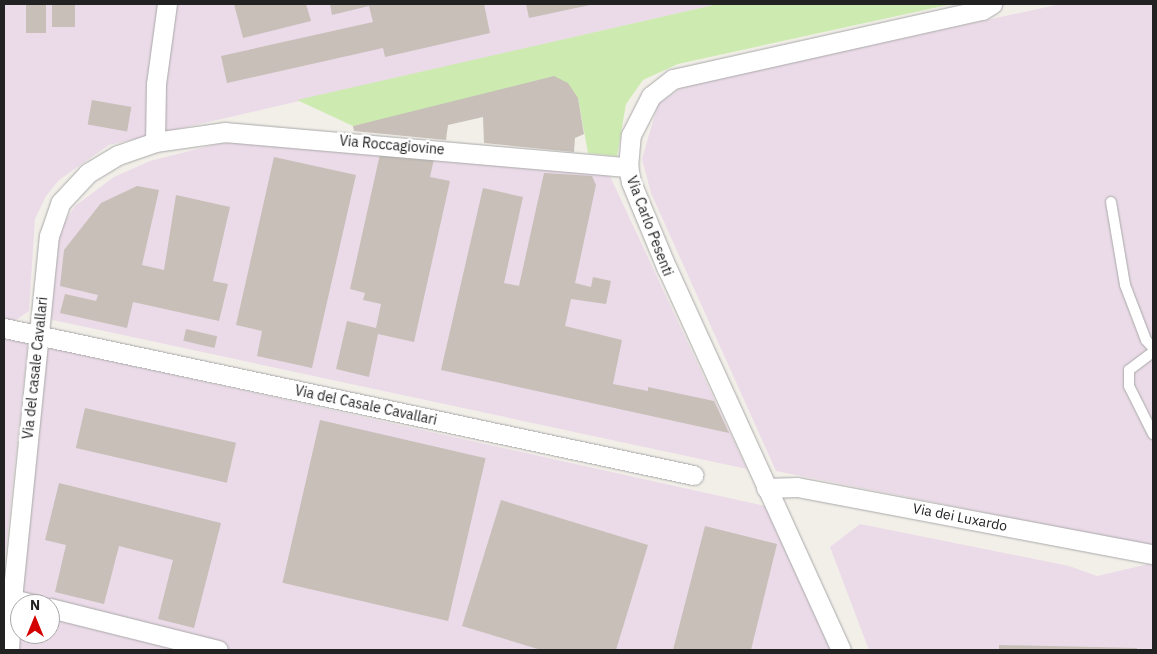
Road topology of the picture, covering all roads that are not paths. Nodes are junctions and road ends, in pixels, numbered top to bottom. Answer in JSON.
{"nodes":[{"id":1,"x":167,"y":4,"type":"edge"},
{"id":2,"x":992,"y":4,"type":"edge"},
{"id":3,"x":155,"y":142,"type":"junction"},
{"id":4,"x":628,"y":167,"type":"junction"},
{"id":5,"x":1111,"y":202,"type":"dead end"},
{"id":6,"x":4,"y":328,"type":"edge"},
{"id":7,"x":39,"y":334,"type":"junction"},
{"id":8,"x":1153,"y":350,"type":"edge"},
{"id":9,"x":1153,"y":434,"type":"edge"},
{"id":10,"x":693,"y":475,"type":"dead end"},
{"id":11,"x":766,"y":488,"type":"junction"},
{"id":12,"x":1153,"y":543,"type":"edge"},
{"id":13,"x":1144,"y":552,"type":"edge"},
{"id":14,"x":8,"y":598,"type":"edge"},
{"id":15,"x":60,"y":610,"type":"edge"},
{"id":16,"x":11,"y":648,"type":"edge"},
{"id":17,"x":218,"y":650,"type":"edge"},
{"id":18,"x":841,"y":650,"type":"edge"}],
"edges":[{"from":1,"to":3,"type":"street"},
{"from":2,"to":4,"type":"street","name":"Via Carlo Pesenti"},
{"from":3,"to":4,"type":"street","name":"Via Roccagiovine"},
{"from":3,"to":7,"type":"street","name":"Via del casale Cavallari"},
{"from":4,"to":11,"type":"street","name":"Via Carlo Pesenti"},
{"from":5,"to":8,"type":"lane"},
{"from":6,"to":7,"type":"street","name":"Via del Casale Cavallari"},
{"from":7,"to":10,"type":"street","name":"Via del Casale Cavallari"},
{"from":7,"to":14,"type":"street","name":"Via del casale Cavallari"},
{"from":8,"to":9,"type":"lane"},
{"from":11,"to":13,"type":"street","name":"Via dei Luxardo"},
{"from":11,"to":18,"type":"street","name":"Via Carlo Pesenti"},
{"from":12,"to":13,"type":"lane"},
{"from":14,"to":16,"type":"street","name":"Via del casale Cavallari"},
{"from":15,"to":17,"type":"street"}]}
